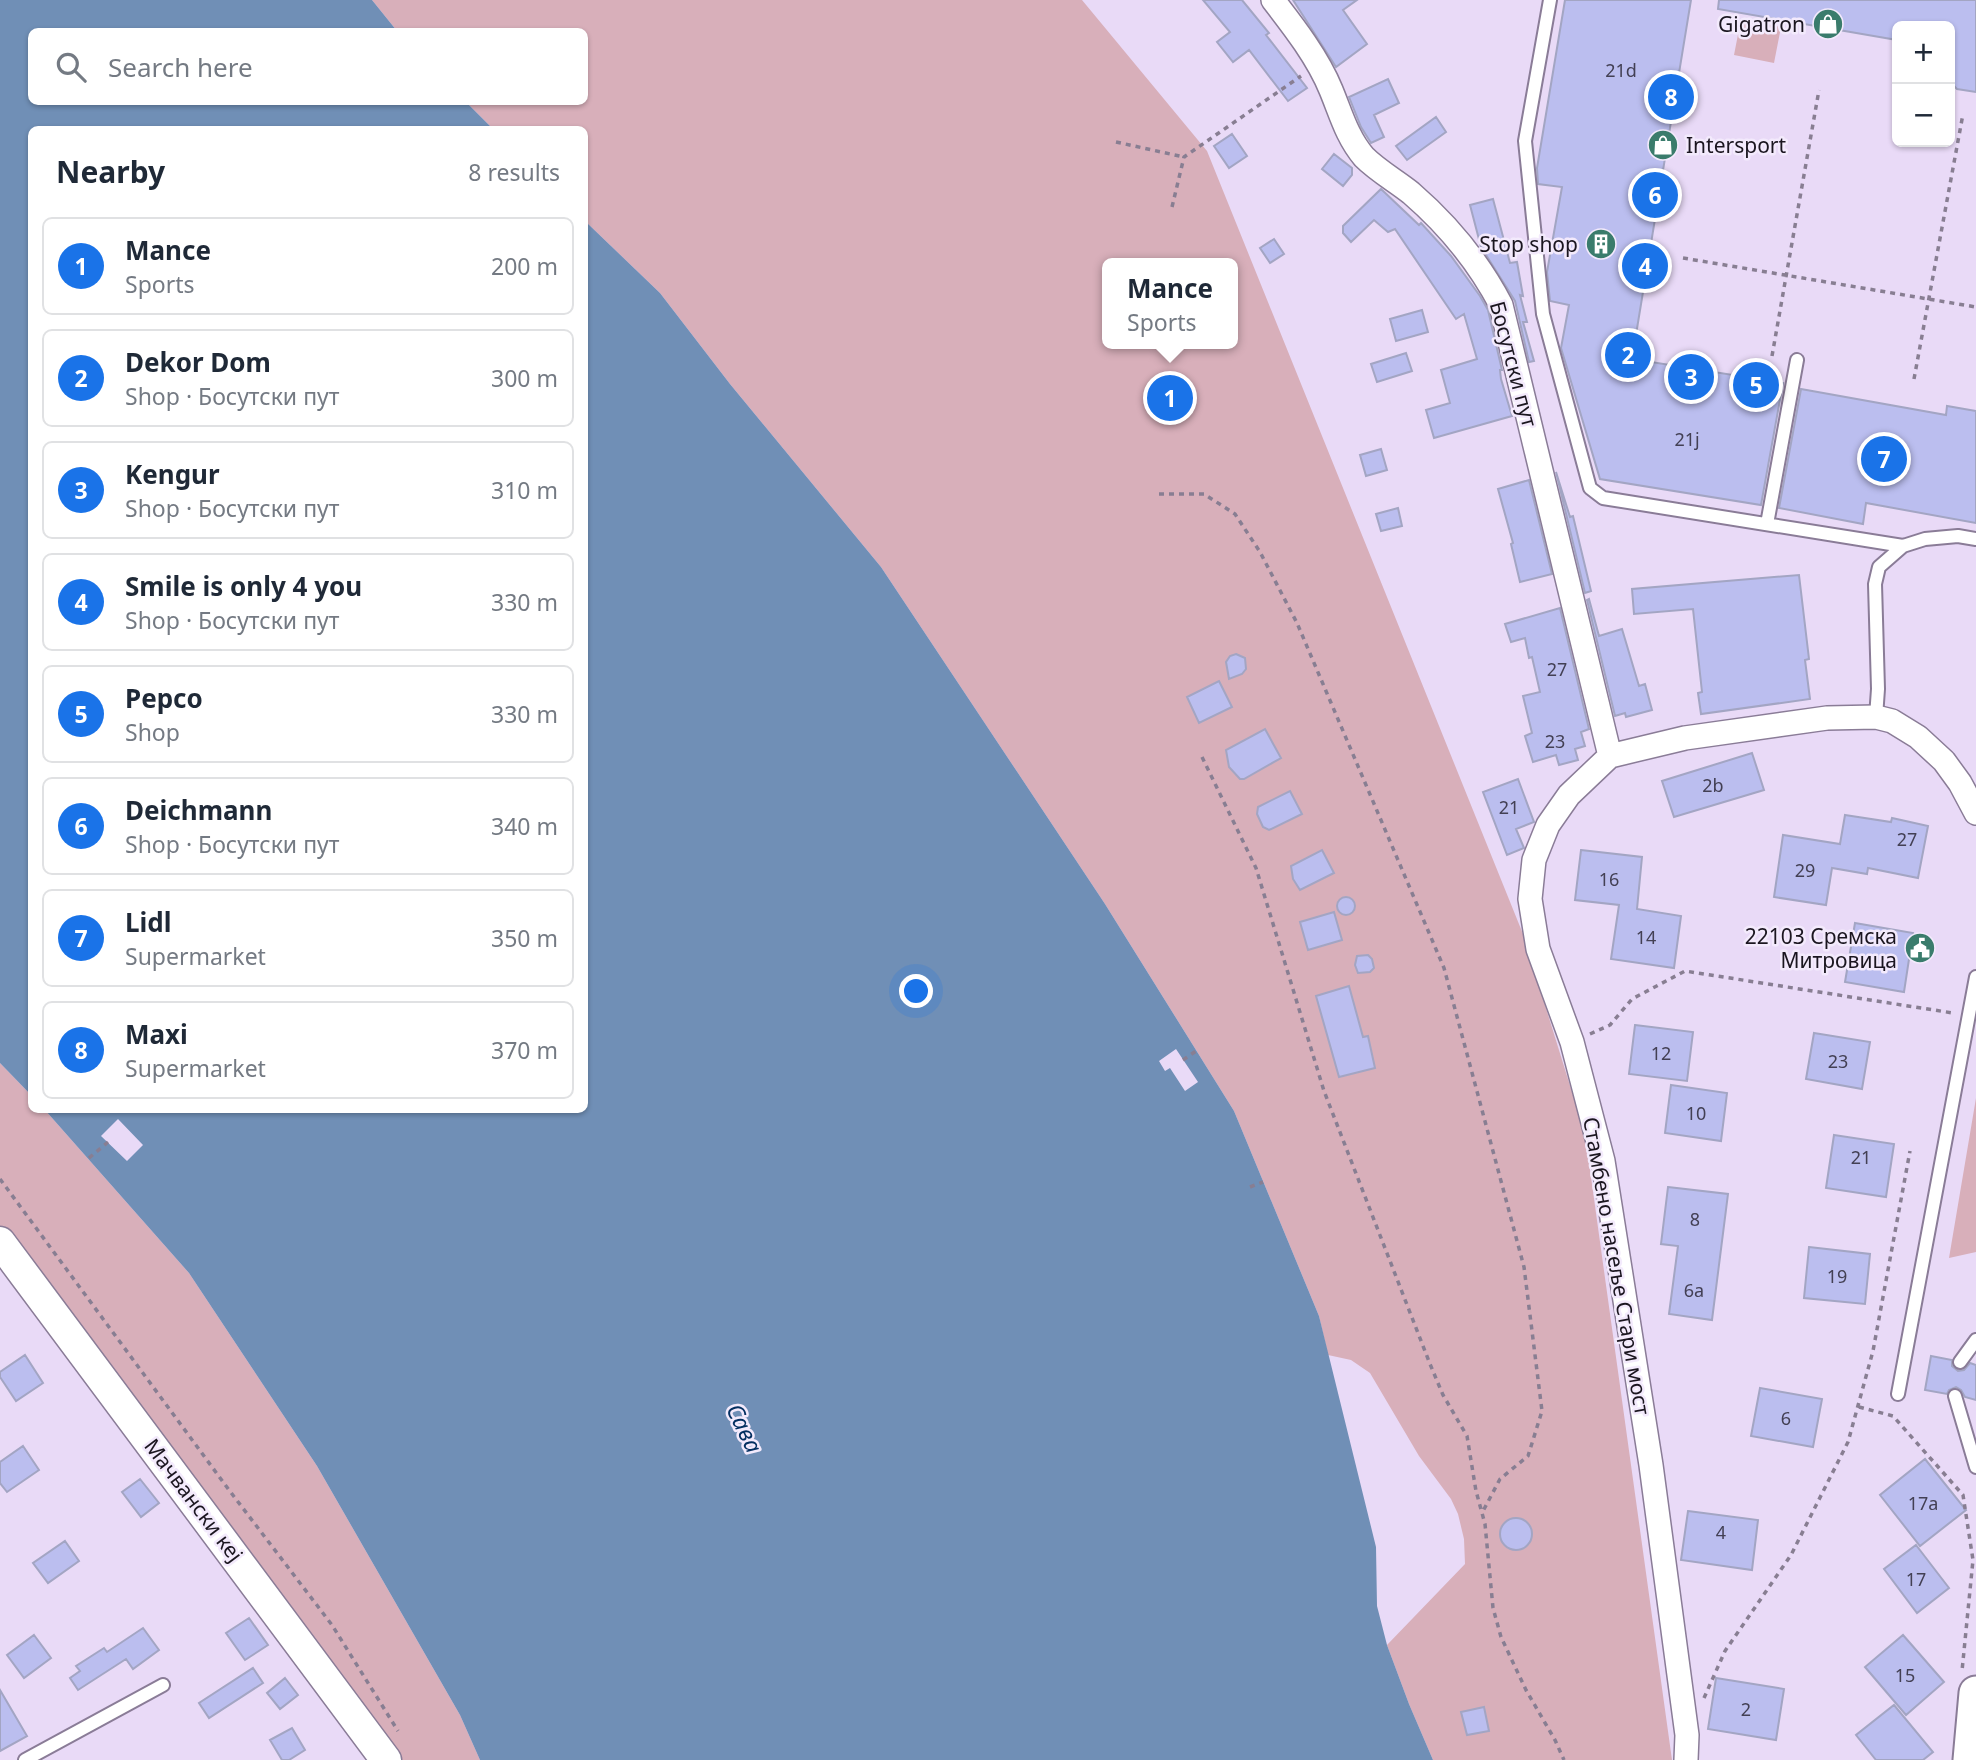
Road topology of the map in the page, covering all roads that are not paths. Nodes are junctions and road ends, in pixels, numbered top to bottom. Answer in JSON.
{"nodes":[{"id":1,"x":1273,"y":0,"type":"edge"},
{"id":2,"x":1550,"y":0,"type":"edge"},
{"id":3,"x":1797,"y":360,"type":"dead end"},
{"id":4,"x":1768,"y":524,"type":"junction"},
{"id":5,"x":1976,"y":539,"type":"edge"},
{"id":6,"x":1903,"y":546,"type":"junction"},
{"id":7,"x":1876,"y":717,"type":"junction"},
{"id":8,"x":1609,"y":756,"type":"junction"},
{"id":9,"x":1976,"y":814,"type":"edge"},
{"id":10,"x":1976,"y":977,"type":"edge"},
{"id":11,"x":0,"y":1242,"type":"edge"},
{"id":12,"x":1976,"y":1340,"type":"edge"},
{"id":13,"x":1960,"y":1362,"type":"dead end"},
{"id":14,"x":1898,"y":1394,"type":"dead end"},
{"id":15,"x":1955,"y":1396,"type":"dead end"},
{"id":16,"x":1976,"y":1466,"type":"edge"},
{"id":17,"x":163,"y":1685,"type":"dead end"},
{"id":18,"x":1968,"y":1685,"type":"edge"},
{"id":19,"x":394,"y":1749,"type":"edge"},
{"id":20,"x":25,"y":1760,"type":"edge"},
{"id":21,"x":1686,"y":1760,"type":"edge"},
{"id":22,"x":1970,"y":1760,"type":"edge"}],
"edges":[{"from":1,"to":8,"type":"street","name":"Босутски пут"},
{"from":2,"to":4,"type":"lane"},
{"from":3,"to":4,"type":"lane"},
{"from":4,"to":6,"type":"lane"},
{"from":5,"to":6,"type":"lane"},
{"from":6,"to":7,"type":"lane"},
{"from":7,"to":8,"type":"street"},
{"from":7,"to":9,"type":"street"},
{"from":8,"to":21,"type":"street","name":"Стамбено насеље Стари мост"},
{"from":10,"to":14,"type":"lane"},
{"from":11,"to":19,"type":"street","name":"Мачвански кеј"},
{"from":12,"to":13,"type":"lane"},
{"from":15,"to":16,"type":"lane"},
{"from":17,"to":20,"type":"lane"},
{"from":18,"to":22,"type":"main road"}]}
